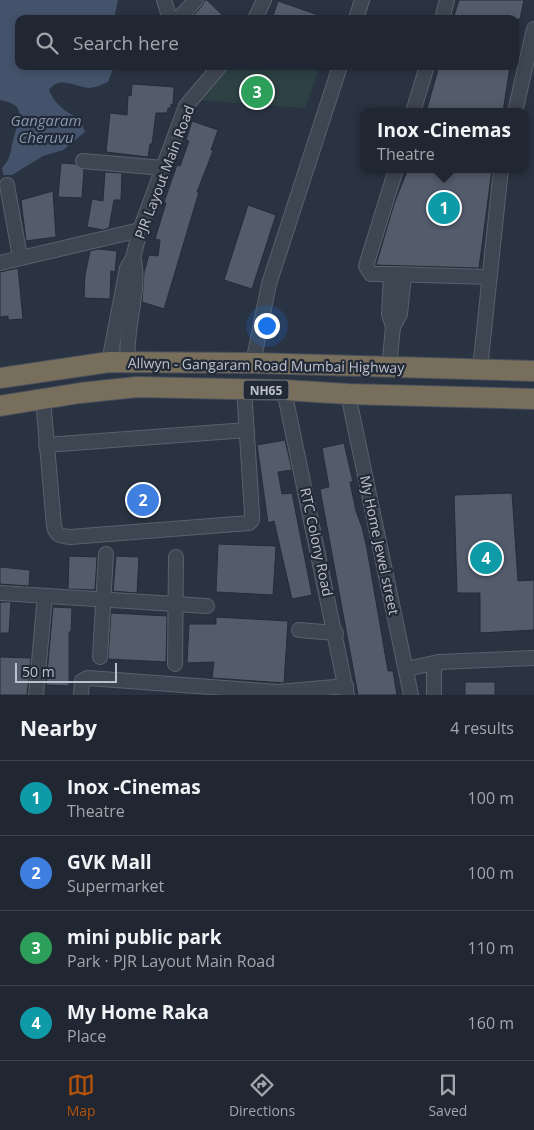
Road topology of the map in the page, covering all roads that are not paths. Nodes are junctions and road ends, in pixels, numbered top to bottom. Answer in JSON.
{"nodes":[{"id":1,"x":164,"y":0,"type":"edge"},
{"id":2,"x":196,"y":0,"type":"edge"},
{"id":3,"x":264,"y":0,"type":"edge"},
{"id":4,"x":362,"y":0,"type":"edge"},
{"id":5,"x":447,"y":0,"type":"edge"},
{"id":6,"x":169,"y":15,"type":"edge"},
{"id":7,"x":182,"y":15,"type":"edge"},
{"id":8,"x":257,"y":15,"type":"edge"},
{"id":9,"x":357,"y":15,"type":"edge"},
{"id":10,"x":443,"y":15,"type":"edge"},
{"id":11,"x":534,"y":29,"type":"edge"},
{"id":12,"x":217,"y":70,"type":"edge"},
{"id":13,"x":339,"y":70,"type":"edge"},
{"id":14,"x":426,"y":70,"type":"edge"},
{"id":15,"x":414,"y":108,"type":"edge"},
{"id":16,"x":516,"y":108,"type":"edge"},
{"id":17,"x":83,"y":161,"type":"dead end"},
{"id":18,"x":163,"y":168,"type":"junction"},
{"id":19,"x":395,"y":173,"type":"edge"},
{"id":20,"x":501,"y":173,"type":"edge"},
{"id":21,"x":6,"y":185,"type":"dead end"},
{"id":22,"x":140,"y":230,"type":"junction"},
{"id":23,"x":20,"y":257,"type":"junction"},
{"id":24,"x":0,"y":263,"type":"edge"},
{"id":25,"x":398,"y":274,"type":"junction"},
{"id":26,"x":489,"y":278,"type":"junction"},
{"id":27,"x":119,"y":363,"type":"junction"},
{"id":28,"x":253,"y":363,"type":"junction"},
{"id":29,"x":388,"y":367,"type":"junction"},
{"id":30,"x":480,"y":369,"type":"junction"},
{"id":31,"x":534,"y":371,"type":"edge"},
{"id":32,"x":0,"y":378,"type":"edge"},
{"id":33,"x":244,"y":389,"type":"junction"},
{"id":34,"x":284,"y":390,"type":"junction"},
{"id":35,"x":348,"y":394,"type":"junction"},
{"id":36,"x":43,"y":399,"type":"junction"},
{"id":37,"x":534,"y":399,"type":"edge"},
{"id":38,"x":0,"y":406,"type":"edge"},
{"id":39,"x":247,"y":430,"type":"junction"},
{"id":40,"x":46,"y":445,"type":"junction"},
{"id":41,"x":106,"y":554,"type":"dead end"},
{"id":42,"x":176,"y":557,"type":"dead end"},
{"id":43,"x":0,"y":592,"type":"edge"},
{"id":44,"x":45,"y":596,"type":"junction"},
{"id":45,"x":104,"y":600,"type":"junction"},
{"id":46,"x":175,"y":604,"type":"junction"},
{"id":47,"x":207,"y":606,"type":"dead end"},
{"id":48,"x":299,"y":630,"type":"dead end"},
{"id":49,"x":336,"y":633,"type":"junction"},
{"id":50,"x":100,"y":657,"type":"dead end"},
{"id":51,"x":534,"y":658,"type":"edge"},
{"id":52,"x":440,"y":662,"type":"junction"},
{"id":53,"x":175,"y":664,"type":"dead end"},
{"id":54,"x":406,"y":669,"type":"junction"},
{"id":55,"x":347,"y":691,"type":"edge"},
{"id":56,"x":247,"y":693,"type":"edge"},
{"id":57,"x":36,"y":695,"type":"edge"},
{"id":58,"x":81,"y":695,"type":"edge"},
{"id":59,"x":411,"y":695,"type":"edge"},
{"id":60,"x":434,"y":695,"type":"edge"}],
"edges":[{"from":1,"to":6,"type":"street"},
{"from":2,"to":7,"type":"street"},
{"from":3,"to":8,"type":"street"},
{"from":4,"to":9,"type":"street"},
{"from":5,"to":10,"type":"street"},
{"from":11,"to":16,"type":"street"},
{"from":12,"to":18,"type":"street","name":"PJR Layout Main Road"},
{"from":13,"to":28,"type":"street"},
{"from":14,"to":15,"type":"street"},
{"from":17,"to":18,"type":"street"},
{"from":18,"to":22,"type":"street","name":"PJR Layout Main Road"},
{"from":19,"to":25,"type":"street"},
{"from":20,"to":26,"type":"street"},
{"from":21,"to":23,"type":"street"},
{"from":22,"to":23,"type":"street"},
{"from":22,"to":27,"type":"street","name":"PJR Layout Main Road"},
{"from":23,"to":24,"type":"street"},
{"from":25,"to":26,"type":"street"},
{"from":25,"to":29,"type":"street"},
{"from":26,"to":30,"type":"street"},
{"from":27,"to":28,"type":"highway","name":"Allwyn - Gangaram Road Mumbai Highway","number":"NH65"},
{"from":27,"to":32,"type":"highway","name":"Allwyn - Gangaram Road Mumbai Highway","number":"NH65"},
{"from":28,"to":29,"type":"highway","name":"Allwyn - Gangaram Road Mumbai Highway","number":"NH65"},
{"from":29,"to":30,"type":"highway","name":"Allwyn - Gangaram Road Mumbai Highway","number":"NH65"},
{"from":30,"to":31,"type":"highway","name":"Allwyn - Gangaram Road Mumbai Highway","number":"NH65"},
{"from":33,"to":34,"type":"highway","name":"Allwyn - Gangaram Road Mumbai Highway","number":"NH65"},
{"from":33,"to":36,"type":"highway","name":"Allwyn - Gangaram Road Mumbai Highway","number":"NH65"},
{"from":33,"to":39,"type":"street"},
{"from":34,"to":35,"type":"highway","name":"Allwyn - Gangaram Road Mumbai Highway","number":"NH65"},
{"from":34,"to":49,"type":"street","name":"RTC Colony Road"},
{"from":35,"to":37,"type":"highway","name":"Allwyn - Gangaram Road Mumbai Highway","number":"NH65"},
{"from":35,"to":54,"type":"street","name":"My Home Jewel street"},
{"from":36,"to":38,"type":"highway","name":"Allwyn - Gangaram Road Mumbai Highway","number":"NH65"},
{"from":36,"to":40,"type":"street"},
{"from":39,"to":40,"type":"street"},
{"from":39,"to":40,"type":"street"},
{"from":41,"to":45,"type":"street"},
{"from":42,"to":46,"type":"street"},
{"from":43,"to":44,"type":"street"},
{"from":44,"to":45,"type":"street"},
{"from":44,"to":57,"type":"street"},
{"from":45,"to":46,"type":"street"},
{"from":45,"to":50,"type":"street"},
{"from":46,"to":47,"type":"street"},
{"from":46,"to":53,"type":"street"},
{"from":48,"to":49,"type":"street"},
{"from":49,"to":55,"type":"street","name":"RTC Colony Road"},
{"from":51,"to":52,"type":"street"},
{"from":52,"to":54,"type":"street"},
{"from":52,"to":60,"type":"street"},
{"from":54,"to":59,"type":"street","name":"My Home Jewel street"},
{"from":55,"to":56,"type":"street"},
{"from":56,"to":58,"type":"street"}]}
